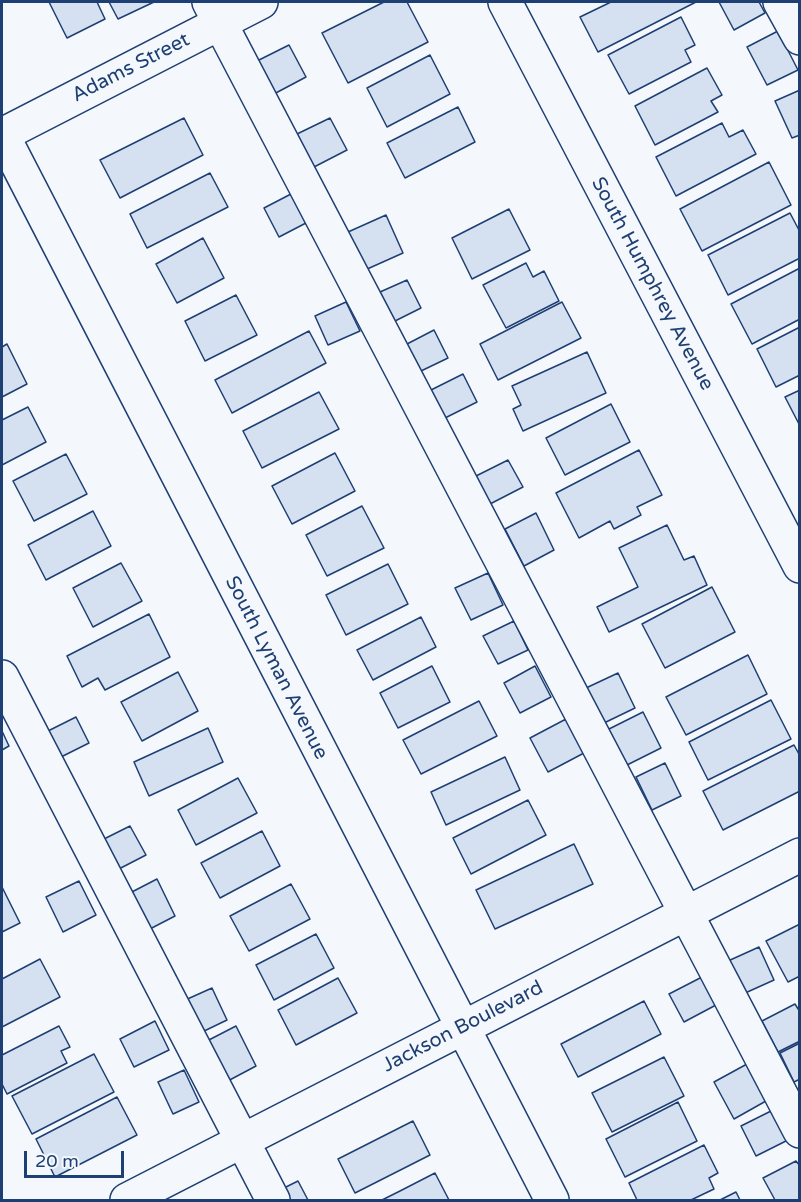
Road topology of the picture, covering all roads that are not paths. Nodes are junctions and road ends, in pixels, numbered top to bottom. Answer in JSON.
{"nodes":[{"id":1,"x":261,"y":2,"type":"edge"},
{"id":2,"x":505,"y":2,"type":"edge"},
{"id":3,"x":780,"y":2,"type":"edge"},
{"id":4,"x":215,"y":12,"type":"edge"},
{"id":5,"x":800,"y":38,"type":"edge"},
{"id":6,"x":2,"y":135,"type":"edge"},
{"id":7,"x":800,"y":566,"type":"edge"},
{"id":8,"x":2,"y":677,"type":"edge"},
{"id":9,"x":800,"y":855,"type":"edge"},
{"id":10,"x":686,"y":914,"type":"junction"},
{"id":11,"x":461,"y":1028,"type":"junction"},
{"id":12,"x":800,"y":1131,"type":"edge"},
{"id":13,"x":242,"y":1141,"type":"junction"},
{"id":14,"x":127,"y":1200,"type":"edge"},
{"id":15,"x":273,"y":1200,"type":"edge"},
{"id":16,"x":552,"y":1200,"type":"edge"}],
"edges":[{"from":1,"to":4,"type":"street","name":"Adams Street"},
{"from":2,"to":7,"type":"street","name":"South Humphrey Avenue"},
{"from":3,"to":5,"type":"street"},
{"from":4,"to":6,"type":"street","name":"Adams Street"},
{"from":4,"to":10,"type":"street"},
{"from":6,"to":11,"type":"street","name":"South Lyman Avenue"},
{"from":8,"to":13,"type":"street"},
{"from":9,"to":10,"type":"street","name":"Jackson Boulevard"},
{"from":10,"to":11,"type":"street","name":"Jackson Boulevard"},
{"from":10,"to":12,"type":"street"},
{"from":11,"to":13,"type":"street","name":"Jackson Boulevard"},
{"from":11,"to":16,"type":"street","name":"South Lyman Avenue"},
{"from":13,"to":14,"type":"street","name":"Jackson Boulevard"},
{"from":13,"to":15,"type":"street"}]}
